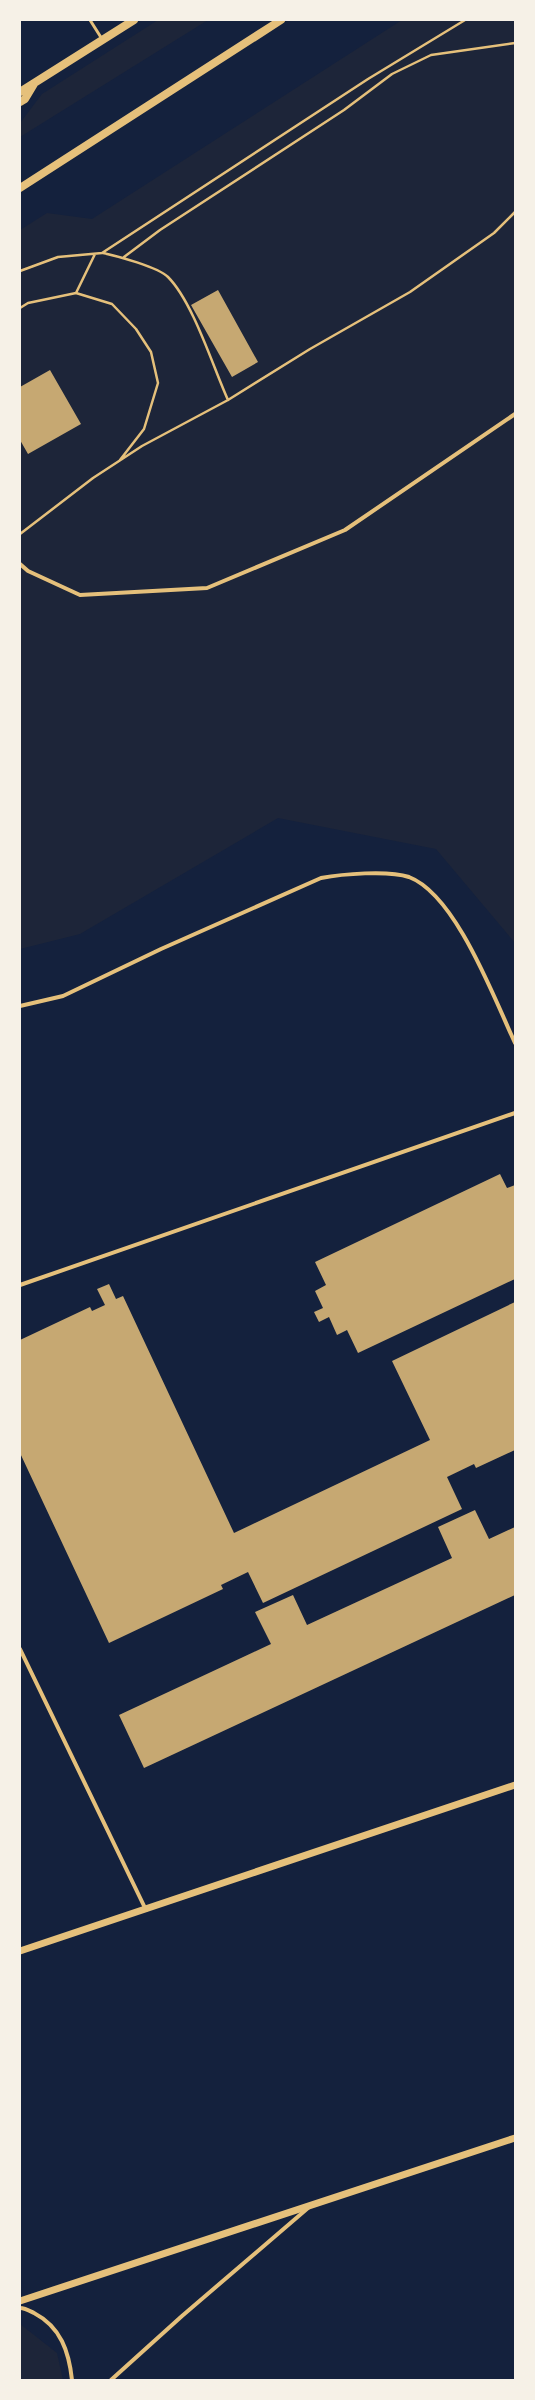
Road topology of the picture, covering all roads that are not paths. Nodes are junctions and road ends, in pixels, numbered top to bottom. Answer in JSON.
{"nodes":[{"id":1,"x":90,"y":20,"type":"edge"},
{"id":2,"x":134,"y":20,"type":"edge"},
{"id":3,"x":281,"y":20,"type":"edge"},
{"id":4,"x":103,"y":40,"type":"junction"},
{"id":5,"x":35,"y":82,"type":"junction"},
{"id":6,"x":20,"y":92,"type":"edge"},
{"id":7,"x":20,"y":102,"type":"edge"},
{"id":8,"x":20,"y":188,"type":"edge"},
{"id":9,"x":515,"y":414,"type":"edge"},
{"id":10,"x":20,"y":564,"type":"edge"},
{"id":11,"x":20,"y":1006,"type":"edge"},
{"id":12,"x":515,"y":1043,"type":"edge"},
{"id":13,"x":515,"y":1112,"type":"edge"},
{"id":14,"x":20,"y":1285,"type":"edge"},
{"id":15,"x":20,"y":1649,"type":"edge"},
{"id":16,"x":515,"y":1784,"type":"edge"},
{"id":17,"x":146,"y":1910,"type":"junction"},
{"id":18,"x":20,"y":1951,"type":"edge"},
{"id":19,"x":515,"y":2138,"type":"edge"},
{"id":20,"x":310,"y":2206,"type":"junction"},
{"id":21,"x":20,"y":2300,"type":"edge"},
{"id":22,"x":20,"y":2308,"type":"edge"},
{"id":23,"x":72,"y":2380,"type":"edge"},
{"id":24,"x":111,"y":2380,"type":"edge"}],
"edges":[{"from":1,"to":4,"type":"lane"},
{"from":2,"to":4,"type":"main road"},
{"from":3,"to":8,"type":"main road"},
{"from":4,"to":5,"type":"main road"},
{"from":5,"to":6,"type":"main road"},
{"from":5,"to":7,"type":"main road"},
{"from":9,"to":10,"type":"street"},
{"from":11,"to":12,"type":"street"},
{"from":13,"to":14,"type":"street"},
{"from":15,"to":17,"type":"street"},
{"from":16,"to":17,"type":"street"},
{"from":17,"to":18,"type":"street"},
{"from":19,"to":20,"type":"street"},
{"from":20,"to":21,"type":"street"},
{"from":20,"to":24,"type":"street"},
{"from":22,"to":23,"type":"street"}]}
